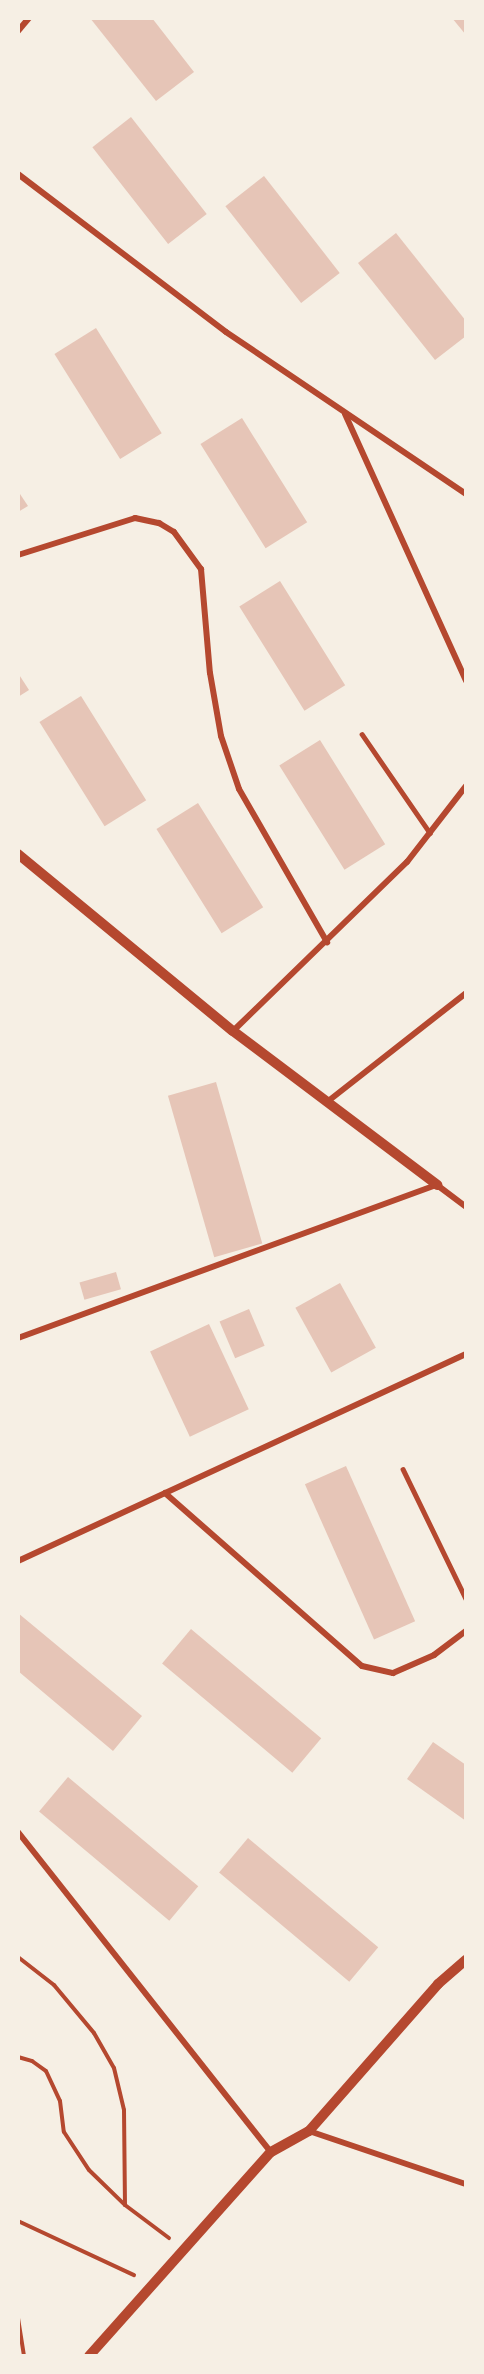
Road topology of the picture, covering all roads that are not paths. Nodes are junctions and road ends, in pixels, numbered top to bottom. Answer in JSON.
{"nodes":[{"id":1,"x":29,"y":18,"type":"edge"},
{"id":2,"x":18,"y":30,"type":"edge"},
{"id":3,"x":18,"y":174,"type":"edge"},
{"id":4,"x":345,"y":413,"type":"junction"},
{"id":5,"x":466,"y":494,"type":"edge"},
{"id":6,"x":18,"y":555,"type":"edge"},
{"id":7,"x":466,"y":681,"type":"edge"},
{"id":8,"x":362,"y":734,"type":"dead end"},
{"id":9,"x":466,"y":786,"type":"edge"},
{"id":10,"x":430,"y":833,"type":"junction"},
{"id":11,"x":18,"y":854,"type":"edge"},
{"id":12,"x":327,"y":942,"type":"junction"},
{"id":13,"x":466,"y":993,"type":"edge"},
{"id":14,"x":233,"y":1031,"type":"junction"},
{"id":15,"x":327,"y":1102,"type":"junction"},
{"id":16,"x":437,"y":1185,"type":"junction"},
{"id":17,"x":466,"y":1207,"type":"edge"},
{"id":18,"x":18,"y":1338,"type":"edge"},
{"id":19,"x":466,"y":1354,"type":"edge"},
{"id":20,"x":403,"y":1469,"type":"dead end"},
{"id":21,"x":165,"y":1493,"type":"junction"},
{"id":22,"x":18,"y":1561,"type":"edge"},
{"id":23,"x":466,"y":1599,"type":"edge"},
{"id":24,"x":466,"y":1631,"type":"edge"},
{"id":25,"x":18,"y":1832,"type":"edge"},
{"id":26,"x":466,"y":1960,"type":"edge"},
{"id":27,"x":309,"y":2131,"type":"junction"},
{"id":28,"x":271,"y":2152,"type":"junction"},
{"id":29,"x":466,"y":2184,"type":"edge"},
{"id":30,"x":89,"y":2356,"type":"edge"}],
"edges":[{"from":1,"to":2,"type":"street"},
{"from":3,"to":4,"type":"street"},
{"from":4,"to":5,"type":"street"},
{"from":4,"to":7,"type":"street"},
{"from":6,"to":12,"type":"street"},
{"from":8,"to":10,"type":"lane"},
{"from":9,"to":10,"type":"street"},
{"from":10,"to":12,"type":"street"},
{"from":11,"to":14,"type":"street"},
{"from":12,"to":14,"type":"street"},
{"from":13,"to":15,"type":"street"},
{"from":14,"to":15,"type":"street"},
{"from":15,"to":16,"type":"street"},
{"from":16,"to":17,"type":"street"},
{"from":16,"to":18,"type":"street"},
{"from":19,"to":21,"type":"street"},
{"from":20,"to":23,"type":"lane"},
{"from":21,"to":22,"type":"street"},
{"from":21,"to":24,"type":"street"},
{"from":25,"to":28,"type":"street"},
{"from":26,"to":27,"type":"street"},
{"from":27,"to":28,"type":"street"},
{"from":27,"to":29,"type":"street"},
{"from":28,"to":30,"type":"street"}]}
